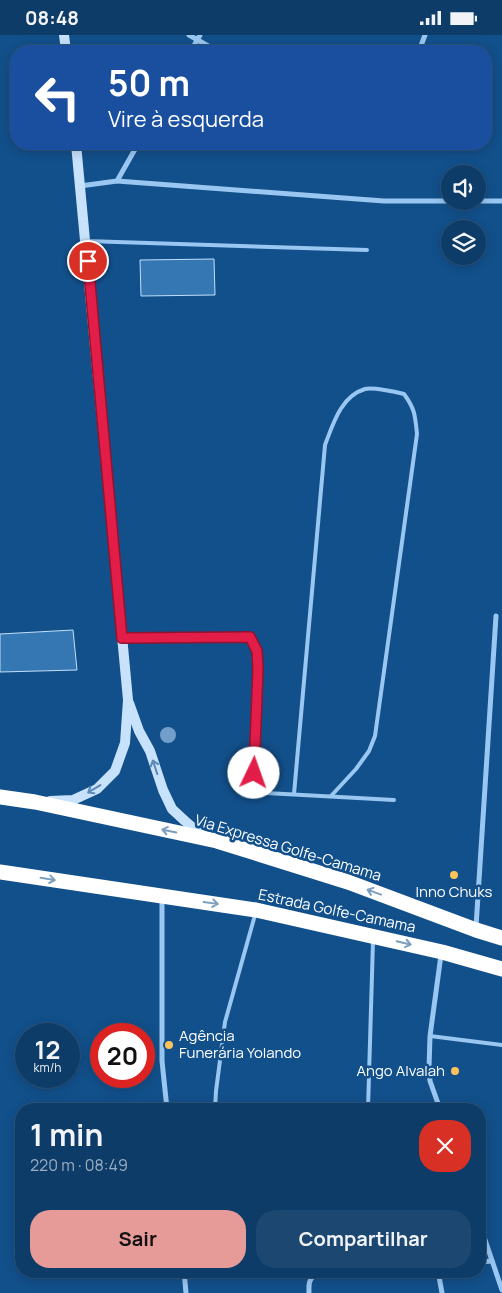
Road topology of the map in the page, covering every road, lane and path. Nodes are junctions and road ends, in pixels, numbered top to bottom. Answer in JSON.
{"nodes":[{"id":1,"x":188,"y":35,"type":"edge"},
{"id":2,"x":199,"y":37,"type":"edge"},
{"id":3,"x":209,"y":45,"type":"edge"},
{"id":4,"x":77,"y":150,"type":"edge"},
{"id":5,"x":135,"y":150,"type":"edge"},
{"id":6,"x":117,"y":181,"type":"junction"},
{"id":7,"x":80,"y":186,"type":"junction"},
{"id":8,"x":441,"y":201,"type":"edge"},
{"id":9,"x":486,"y":201,"type":"edge"},
{"id":10,"x":502,"y":201,"type":"edge"},
{"id":11,"x":86,"y":241,"type":"junction"},
{"id":12,"x":367,"y":250,"type":"dead end"},
{"id":13,"x":496,"y":616,"type":"dead end"},
{"id":14,"x":122,"y":638,"type":"junction"},
{"id":15,"x":128,"y":700,"type":"junction"},
{"id":16,"x":294,"y":794,"type":"junction"},
{"id":17,"x":331,"y":796,"type":"junction"},
{"id":18,"x":0,"y":797,"type":"edge"},
{"id":19,"x":394,"y":800,"type":"dead end"},
{"id":20,"x":35,"y":802,"type":"junction"},
{"id":21,"x":217,"y":841,"type":"junction"},
{"id":22,"x":0,"y":872,"type":"edge"},
{"id":23,"x":162,"y":896,"type":"junction"},
{"id":24,"x":256,"y":910,"type":"junction"},
{"id":25,"x":476,"y":930,"type":"junction"},
{"id":26,"x":373,"y":936,"type":"junction"},
{"id":27,"x":502,"y":938,"type":"edge"},
{"id":28,"x":442,"y":952,"type":"junction"},
{"id":29,"x":502,"y":969,"type":"edge"},
{"id":30,"x":430,"y":1036,"type":"junction"},
{"id":31,"x":502,"y":1045,"type":"edge"},
{"id":32,"x":166,"y":1103,"type":"edge"},
{"id":33,"x":215,"y":1103,"type":"edge"},
{"id":34,"x":368,"y":1103,"type":"edge"},
{"id":35,"x":438,"y":1103,"type":"edge"},
{"id":36,"x":486,"y":1243,"type":"edge"},
{"id":37,"x":492,"y":1261,"type":"junction"},
{"id":38,"x":486,"y":1262,"type":"edge"},
{"id":39,"x":185,"y":1278,"type":"edge"},
{"id":40,"x":311,"y":1278,"type":"edge"},
{"id":41,"x":439,"y":1278,"type":"edge"},
{"id":42,"x":502,"y":1290,"type":"edge"},
{"id":43,"x":186,"y":1293,"type":"edge"},
{"id":44,"x":310,"y":1293,"type":"edge"},
{"id":45,"x":442,"y":1293,"type":"edge"}],
"edges":[{"from":1,"to":2,"type":"street"},
{"from":2,"to":3,"type":"street"},
{"from":4,"to":7,"type":"street"},
{"from":5,"to":6,"type":"street"},
{"from":6,"to":7,"type":"street"},
{"from":6,"to":8,"type":"street"},
{"from":7,"to":11,"type":"street"},
{"from":9,"to":10,"type":"street"},
{"from":11,"to":12,"type":"lane"},
{"from":11,"to":14,"type":"street"},
{"from":13,"to":25,"type":"street"},
{"from":14,"to":15,"type":"street"},
{"from":14,"to":16,"type":"lane"},
{"from":15,"to":20,"type":"street","one_way":true},
{"from":21,"to":15,"type":"street","one_way":true},
{"from":16,"to":17,"type":"lane"},
{"from":16,"to":17,"type":"lane"},
{"from":17,"to":19,"type":"lane"},
{"from":18,"to":20,"type":"highway","name":"Via Expressa Golfe-Camama"},
{"from":21,"to":20,"type":"highway","name":"Via Expressa Golfe-Camama","one_way":true},
{"from":25,"to":21,"type":"highway","name":"Via Expressa Golfe-Camama","one_way":true},
{"from":22,"to":23,"type":"highway","one_way":true},
{"from":23,"to":24,"type":"highway","name":"Estrada Golfe-Camama","one_way":true},
{"from":23,"to":32,"type":"street"},
{"from":24,"to":26,"type":"highway","name":"Estrada Golfe-Camama"},
{"from":24,"to":33,"type":"lane"},
{"from":25,"to":27,"type":"highway","name":"Via Expressa Golfe-Camama"},
{"from":26,"to":28,"type":"highway","name":"Estrada Golfe-Camama","one_way":true},
{"from":26,"to":34,"type":"lane"},
{"from":28,"to":29,"type":"highway","name":"Estrada Golfe-Camama"},
{"from":28,"to":30,"type":"street"},
{"from":30,"to":31,"type":"lane"},
{"from":30,"to":35,"type":"street"},
{"from":36,"to":37,"type":"street"},
{"from":37,"to":38,"type":"street"},
{"from":37,"to":42,"type":"street"},
{"from":39,"to":43,"type":"street"},
{"from":40,"to":44,"type":"street"},
{"from":41,"to":45,"type":"street"}]}
